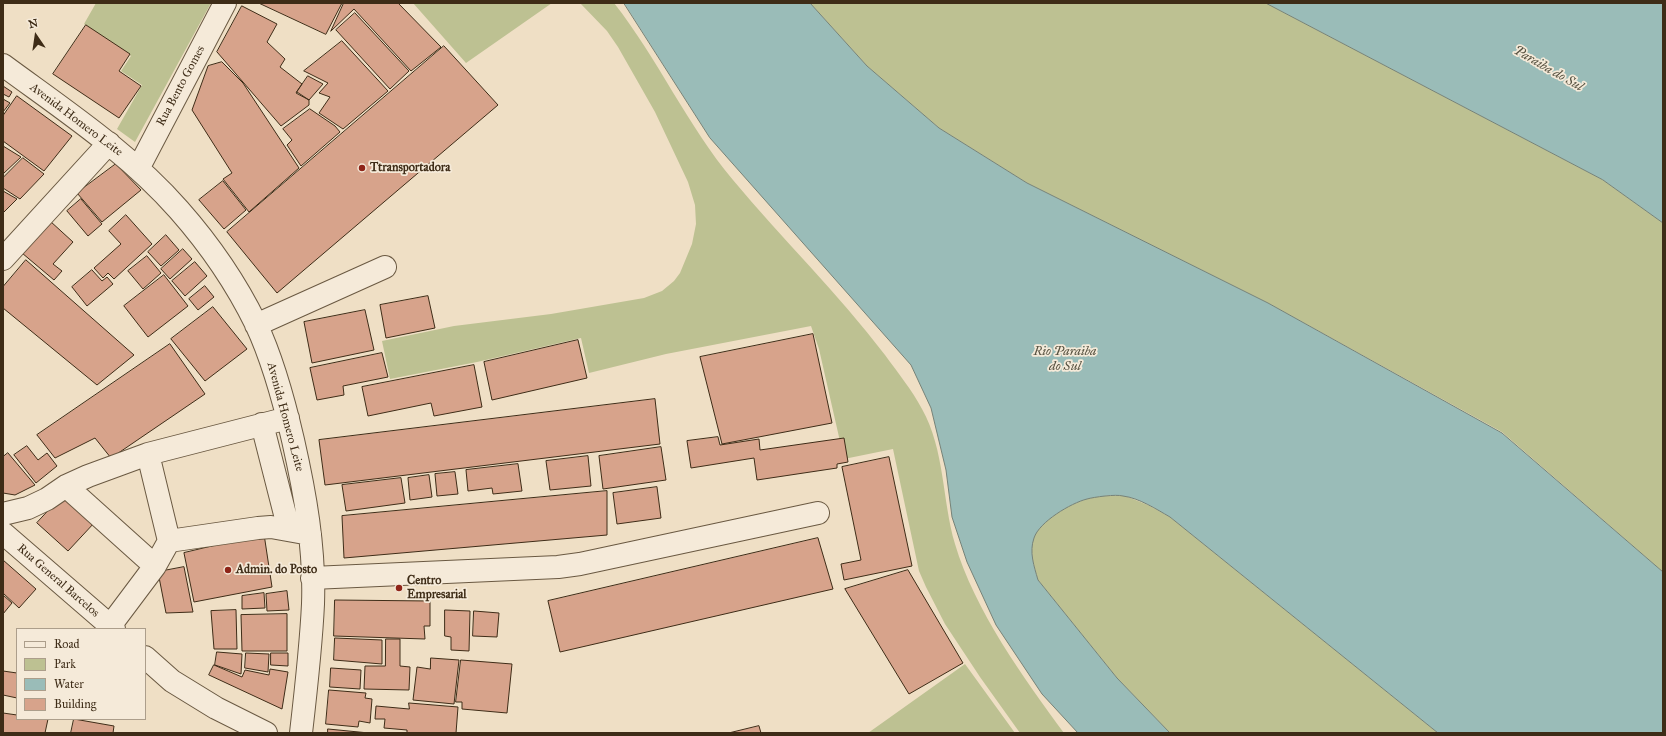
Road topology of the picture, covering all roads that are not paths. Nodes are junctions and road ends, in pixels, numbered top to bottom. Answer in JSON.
{"nodes":[{"id":1,"x":225,"y":3,"type":"edge"},
{"id":2,"x":3,"y":65,"type":"edge"},
{"id":3,"x":109,"y":143,"type":"junction"},
{"id":4,"x":138,"y":169,"type":"junction"},
{"id":5,"x":3,"y":258,"type":"edge"},
{"id":6,"x":384,"y":267,"type":"dead end"},
{"id":7,"x":256,"y":325,"type":"junction"},
{"id":8,"x":288,"y":418,"type":"junction"},
{"id":9,"x":262,"y":424,"type":"junction"},
{"id":10,"x":148,"y":454,"type":"junction"},
{"id":11,"x":66,"y":486,"type":"junction"},
{"id":12,"x":818,"y":513,"type":"dead end"},
{"id":13,"x":3,"y":514,"type":"edge"},
{"id":14,"x":289,"y":530,"type":"junction"},
{"id":15,"x":3,"y":533,"type":"edge"},
{"id":16,"x":310,"y":534,"type":"junction"},
{"id":17,"x":169,"y":541,"type":"junction"},
{"id":18,"x":155,"y":566,"type":"junction"},
{"id":19,"x":312,"y":578,"type":"junction"},
{"id":20,"x":112,"y":627,"type":"edge"},
{"id":21,"x":146,"y":658,"type":"edge"},
{"id":22,"x":266,"y":733,"type":"edge"},
{"id":23,"x":301,"y":733,"type":"edge"}],
"edges":[{"from":1,"to":4,"type":"street","name":"Rua Bento Gomes"},
{"from":2,"to":3,"type":"street","name":"Avenida Homero Leite"},
{"from":3,"to":4,"type":"street","name":"Avenida Homero Leite"},
{"from":3,"to":5,"type":"street"},
{"from":4,"to":7,"type":"street","name":"Avenida Homero Leite"},
{"from":6,"to":7,"type":"street"},
{"from":7,"to":8,"type":"street","name":"Avenida Homero Leite"},
{"from":8,"to":9,"type":"street"},
{"from":8,"to":16,"type":"street","name":"Avenida Homero Leite"},
{"from":9,"to":10,"type":"street"},
{"from":9,"to":14,"type":"street"},
{"from":10,"to":11,"type":"street"},
{"from":10,"to":17,"type":"street"},
{"from":11,"to":13,"type":"street"},
{"from":11,"to":18,"type":"street"},
{"from":12,"to":19,"type":"street"},
{"from":14,"to":16,"type":"street"},
{"from":14,"to":17,"type":"street"},
{"from":15,"to":20,"type":"street","name":"Rua General Barcelos"},
{"from":16,"to":19,"type":"street","name":"Avenida Homero Leite"},
{"from":17,"to":18,"type":"street"},
{"from":18,"to":20,"type":"street"},
{"from":19,"to":23,"type":"street","name":"Avenida Homero Leite"},
{"from":21,"to":22,"type":"street"}]}
